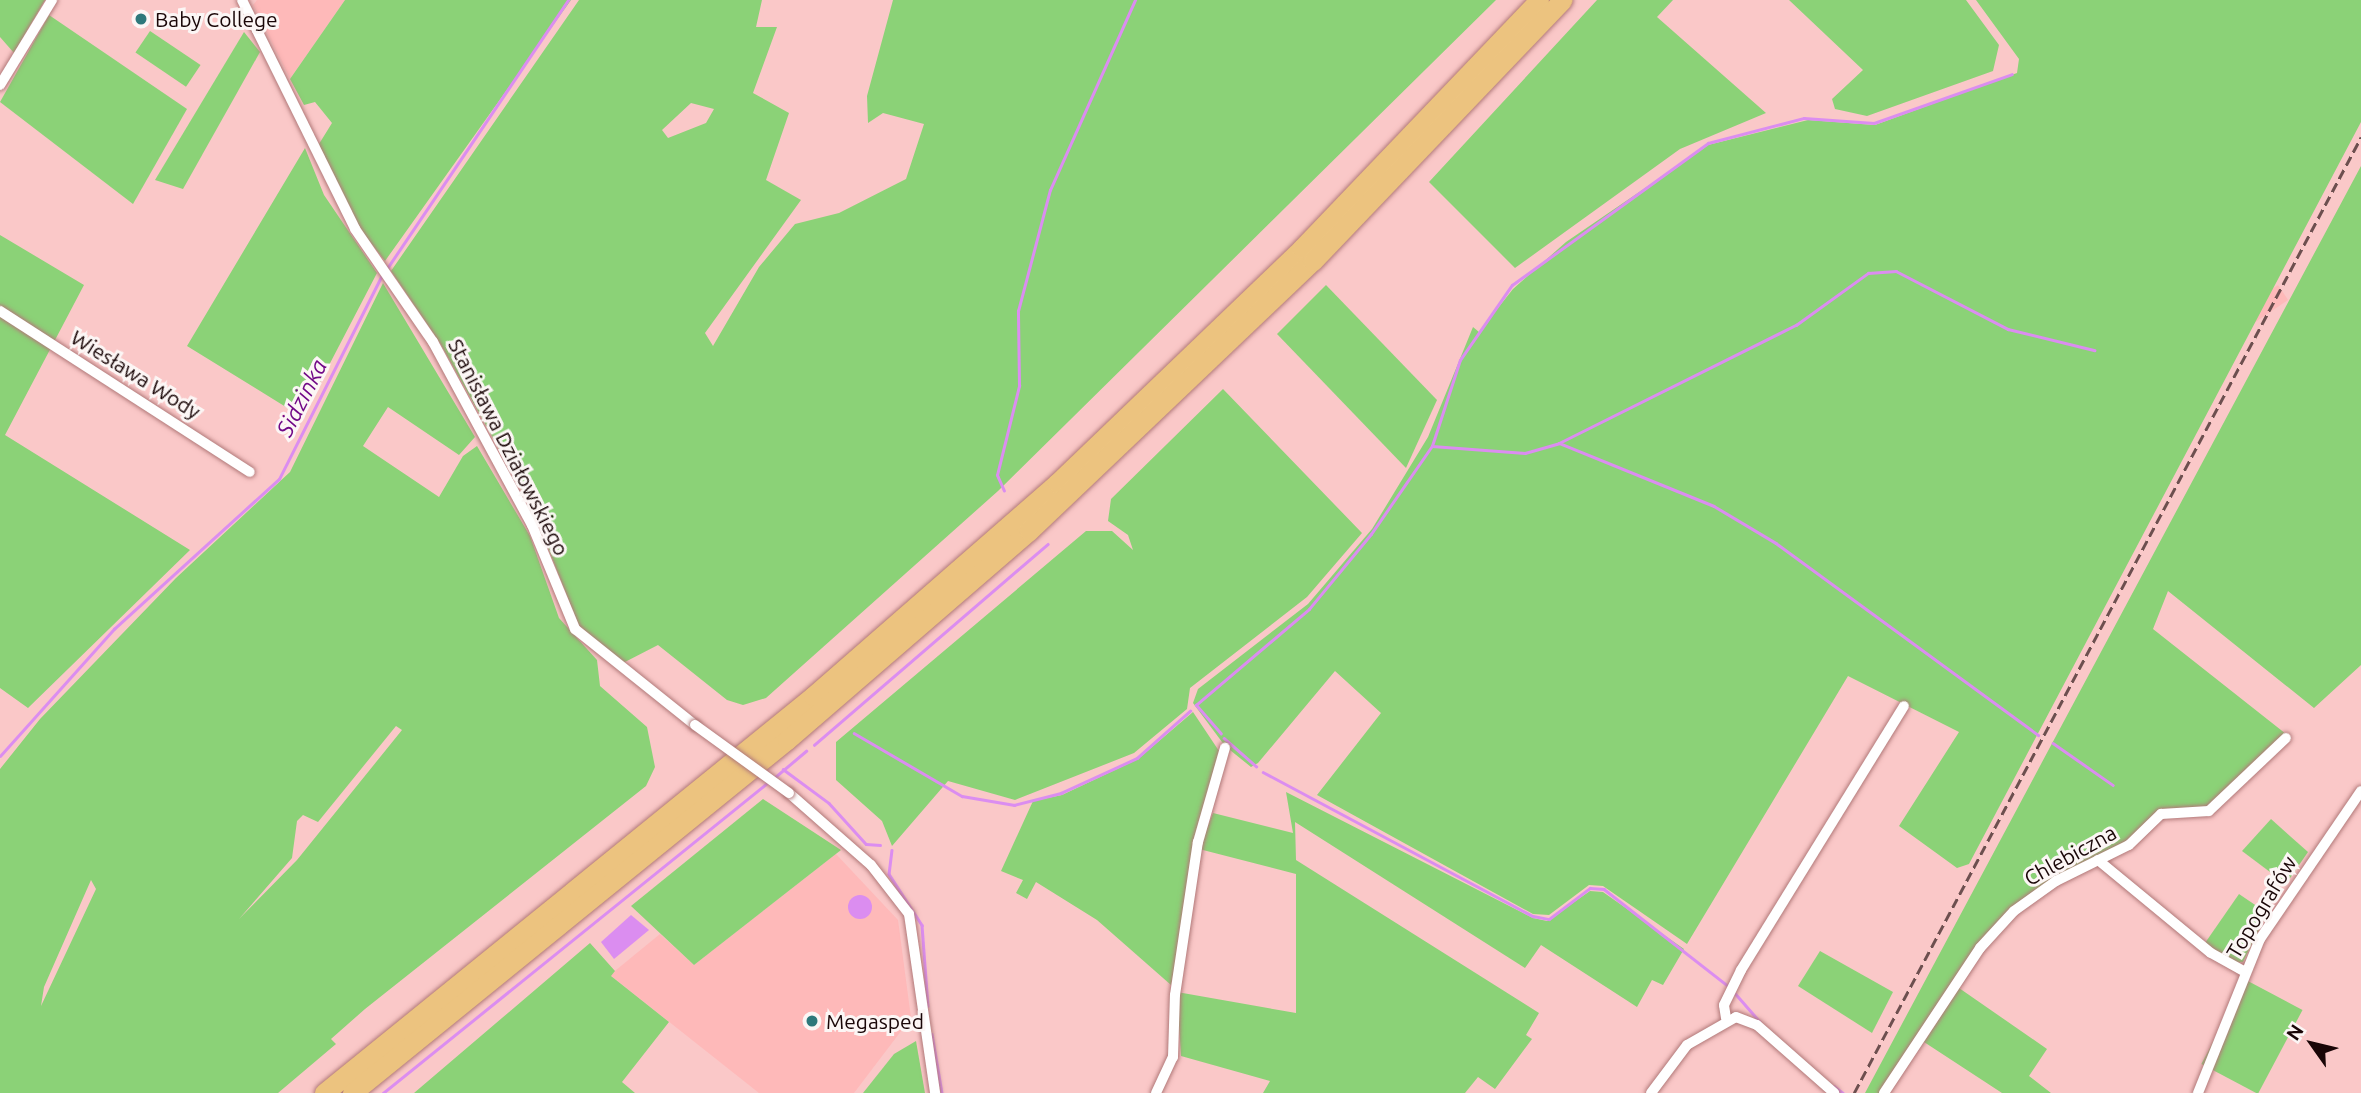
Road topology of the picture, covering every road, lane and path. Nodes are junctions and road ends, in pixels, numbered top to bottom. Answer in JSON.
{"nodes":[{"id":1,"x":52,"y":0,"type":"edge"},
{"id":2,"x":242,"y":0,"type":"edge"},
{"id":3,"x":1539,"y":0,"type":"edge"},
{"id":4,"x":1562,"y":0,"type":"edge"},
{"id":5,"x":0,"y":85,"type":"edge"},
{"id":6,"x":0,"y":310,"type":"edge"},
{"id":7,"x":250,"y":472,"type":"dead end"},
{"id":8,"x":1904,"y":706,"type":"dead end"},
{"id":9,"x":2286,"y":738,"type":"dead end"},
{"id":10,"x":1225,"y":748,"type":"dead end"},
{"id":11,"x":2361,"y":791,"type":"edge"},
{"id":12,"x":2098,"y":860,"type":"junction"},
{"id":13,"x":2244,"y":971,"type":"junction"},
{"id":14,"x":1726,"y":1018,"type":"junction"},
{"id":15,"x":324,"y":1093,"type":"edge"},
{"id":16,"x":352,"y":1093,"type":"edge"},
{"id":17,"x":935,"y":1093,"type":"edge"},
{"id":18,"x":1156,"y":1093,"type":"edge"},
{"id":19,"x":1651,"y":1093,"type":"edge"},
{"id":20,"x":1834,"y":1093,"type":"edge"},
{"id":21,"x":1884,"y":1093,"type":"edge"},
{"id":22,"x":2198,"y":1093,"type":"edge"}],
"edges":[{"from":1,"to":5,"type":"street"},
{"from":2,"to":17,"type":"street","name":"Stanisława Działowskiego","bridge":true},
{"from":3,"to":15,"type":"highway"},
{"from":4,"to":16,"type":"highway"},
{"from":6,"to":7,"type":"street","name":"Wiesława Wody"},
{"from":8,"to":14,"type":"street"},
{"from":9,"to":12,"type":"street","name":"Chlebiczna"},
{"from":10,"to":18,"type":"street"},
{"from":11,"to":13,"type":"street","name":"Topografów"},
{"from":12,"to":13,"type":"street"},
{"from":12,"to":21,"type":"street","name":"Chlebiczna"},
{"from":13,"to":22,"type":"street","name":"Topografów"},
{"from":14,"to":19,"type":"street"},
{"from":14,"to":20,"type":"street"}]}
